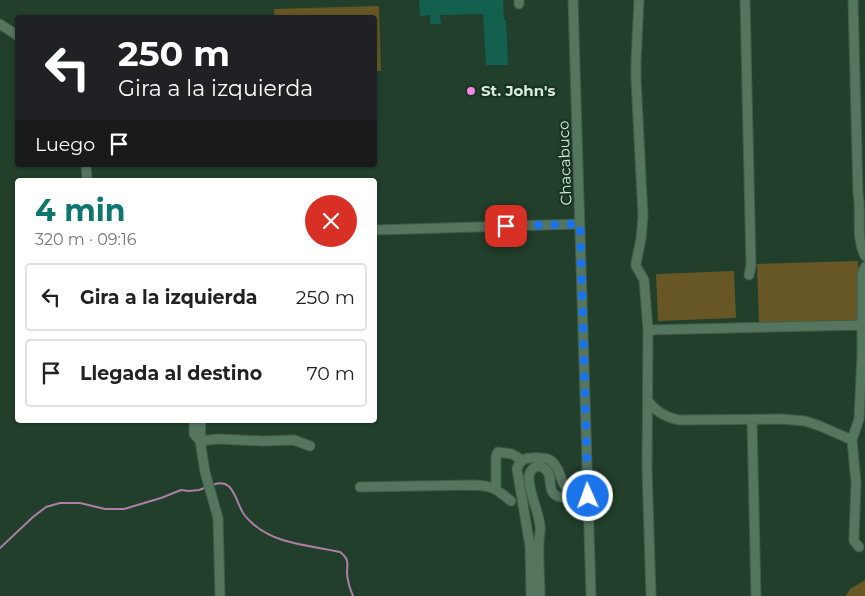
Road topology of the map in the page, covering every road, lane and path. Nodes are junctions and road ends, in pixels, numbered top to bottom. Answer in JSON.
{"nodes":[{"id":1,"x":573,"y":0,"type":"edge"},
{"id":2,"x":639,"y":0,"type":"edge"},
{"id":3,"x":745,"y":0,"type":"edge"},
{"id":4,"x":853,"y":0,"type":"edge"},
{"id":5,"x":0,"y":24,"type":"edge"},
{"id":6,"x":15,"y":34,"type":"edge"},
{"id":7,"x":580,"y":224,"type":"junction"},
{"id":8,"x":377,"y":230,"type":"edge"},
{"id":9,"x":865,"y":256,"type":"edge"},
{"id":10,"x":865,"y":267,"type":"edge"},
{"id":11,"x":749,"y":275,"type":"dead end"},
{"id":12,"x":862,"y":325,"type":"junction"},
{"id":13,"x":648,"y":330,"type":"junction"},
{"id":14,"x":648,"y":401,"type":"junction"},
{"id":15,"x":752,"y":420,"type":"junction"},
{"id":16,"x":194,"y":423,"type":"edge"},
{"id":17,"x":201,"y":423,"type":"edge"},
{"id":18,"x":852,"y":440,"type":"junction"},
{"id":19,"x":200,"y":441,"type":"junction"},
{"id":20,"x":310,"y":446,"type":"dead end"},
{"id":21,"x":522,"y":460,"type":"junction"},
{"id":22,"x":360,"y":487,"type":"dead end"},
{"id":23,"x":496,"y":489,"type":"junction"},
{"id":24,"x":531,"y":490,"type":"junction"},
{"id":25,"x":588,"y":493,"type":"junction"},
{"id":26,"x":522,"y":494,"type":"junction"},
{"id":27,"x":511,"y":501,"type":"junction"},
{"id":28,"x":527,"y":522,"type":"junction"},
{"id":29,"x":540,"y":524,"type":"junction"},
{"id":30,"x":529,"y":535,"type":"junction"},
{"id":31,"x":540,"y":535,"type":"junction"},
{"id":32,"x":859,"y":548,"type":"dead end"},
{"id":33,"x":220,"y":596,"type":"edge"},
{"id":34,"x":531,"y":596,"type":"edge"},
{"id":35,"x":540,"y":596,"type":"edge"},
{"id":36,"x":591,"y":596,"type":"edge"},
{"id":37,"x":651,"y":596,"type":"edge"},
{"id":38,"x":756,"y":596,"type":"edge"}],
"edges":[{"from":1,"to":7,"type":"street","name":"Chacabuco"},
{"from":2,"to":13,"type":"street"},
{"from":3,"to":11,"type":"street"},
{"from":4,"to":9,"type":"street"},
{"from":5,"to":6,"type":"street"},
{"from":7,"to":8,"type":"street"},
{"from":7,"to":25,"type":"street","name":"Chacabuco"},
{"from":10,"to":12,"type":"street"},
{"from":12,"to":13,"type":"street"},
{"from":12,"to":18,"type":"street"},
{"from":13,"to":14,"type":"street"},
{"from":14,"to":15,"type":"street"},
{"from":14,"to":37,"type":"street"},
{"from":15,"to":18,"type":"street"},
{"from":15,"to":38,"type":"street"},
{"from":16,"to":19,"type":"street"},
{"from":17,"to":19,"type":"street"},
{"from":18,"to":32,"type":"street"},
{"from":19,"to":20,"type":"street"},
{"from":19,"to":33,"type":"street"},
{"from":21,"to":23,"type":"street"},
{"from":21,"to":25,"type":"street"},
{"from":21,"to":26,"type":"street"},
{"from":22,"to":23,"type":"street"},
{"from":23,"to":27,"type":"street"},
{"from":24,"to":25,"type":"street"},
{"from":24,"to":26,"type":"street"},
{"from":24,"to":29,"type":"street"},
{"from":25,"to":36,"type":"street","name":"Chacabuco"},
{"from":26,"to":27,"type":"street"},
{"from":26,"to":28,"type":"street"},
{"from":27,"to":28,"type":"street"},
{"from":28,"to":29,"type":"street"},
{"from":28,"to":30,"type":"street"},
{"from":29,"to":31,"type":"street"},
{"from":30,"to":31,"type":"street"},
{"from":30,"to":34,"type":"street"},
{"from":31,"to":35,"type":"street"}]}
